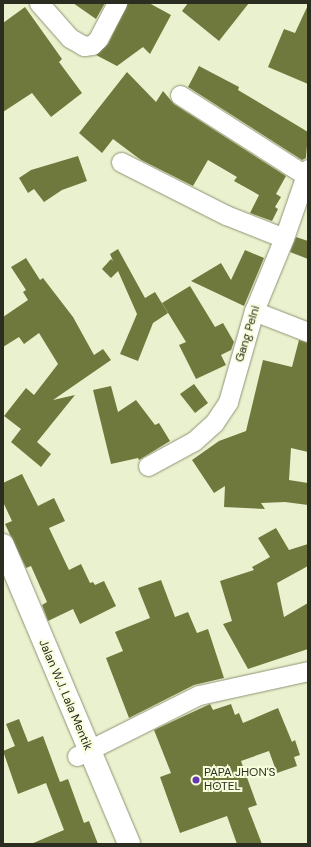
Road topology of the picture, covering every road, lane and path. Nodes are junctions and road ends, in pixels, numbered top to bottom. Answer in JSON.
{"nodes":[{"id":1,"x":39,"y":3,"type":"edge"},
{"id":2,"x":117,"y":3,"type":"edge"},
{"id":3,"x":180,"y":95,"type":"dead end"},
{"id":4,"x":121,"y":162,"type":"dead end"},
{"id":5,"x":307,"y":172,"type":"edge"},
{"id":6,"x":284,"y":238,"type":"junction"},
{"id":7,"x":254,"y":311,"type":"junction"},
{"id":8,"x":308,"y":332,"type":"edge"},
{"id":9,"x":148,"y":466,"type":"dead end"},
{"id":10,"x":3,"y":545,"type":"edge"},
{"id":11,"x":3,"y":573,"type":"edge"},
{"id":12,"x":308,"y":671,"type":"edge"},
{"id":13,"x":83,"y":754,"type":"junction"},
{"id":14,"x":117,"y":844,"type":"edge"},
{"id":15,"x":128,"y":844,"type":"edge"}],
"edges":[{"from":1,"to":2,"type":"street"},
{"from":3,"to":5,"type":"street"},
{"from":4,"to":6,"type":"street"},
{"from":5,"to":6,"type":"street","name":"Gang Pelni"},
{"from":6,"to":7,"type":"street","name":"Gang Pelni"},
{"from":7,"to":8,"type":"street"},
{"from":7,"to":9,"type":"street","name":"Gang Pelni"},
{"from":10,"to":13,"type":"main road","name":"Jalan W.J. Lala Mentik"},
{"from":11,"to":13,"type":"main road"},
{"from":12,"to":13,"type":"street"},
{"from":13,"to":14,"type":"main road"},
{"from":13,"to":15,"type":"main road","name":"Jalan W.J. Lala Mentik"}]}
